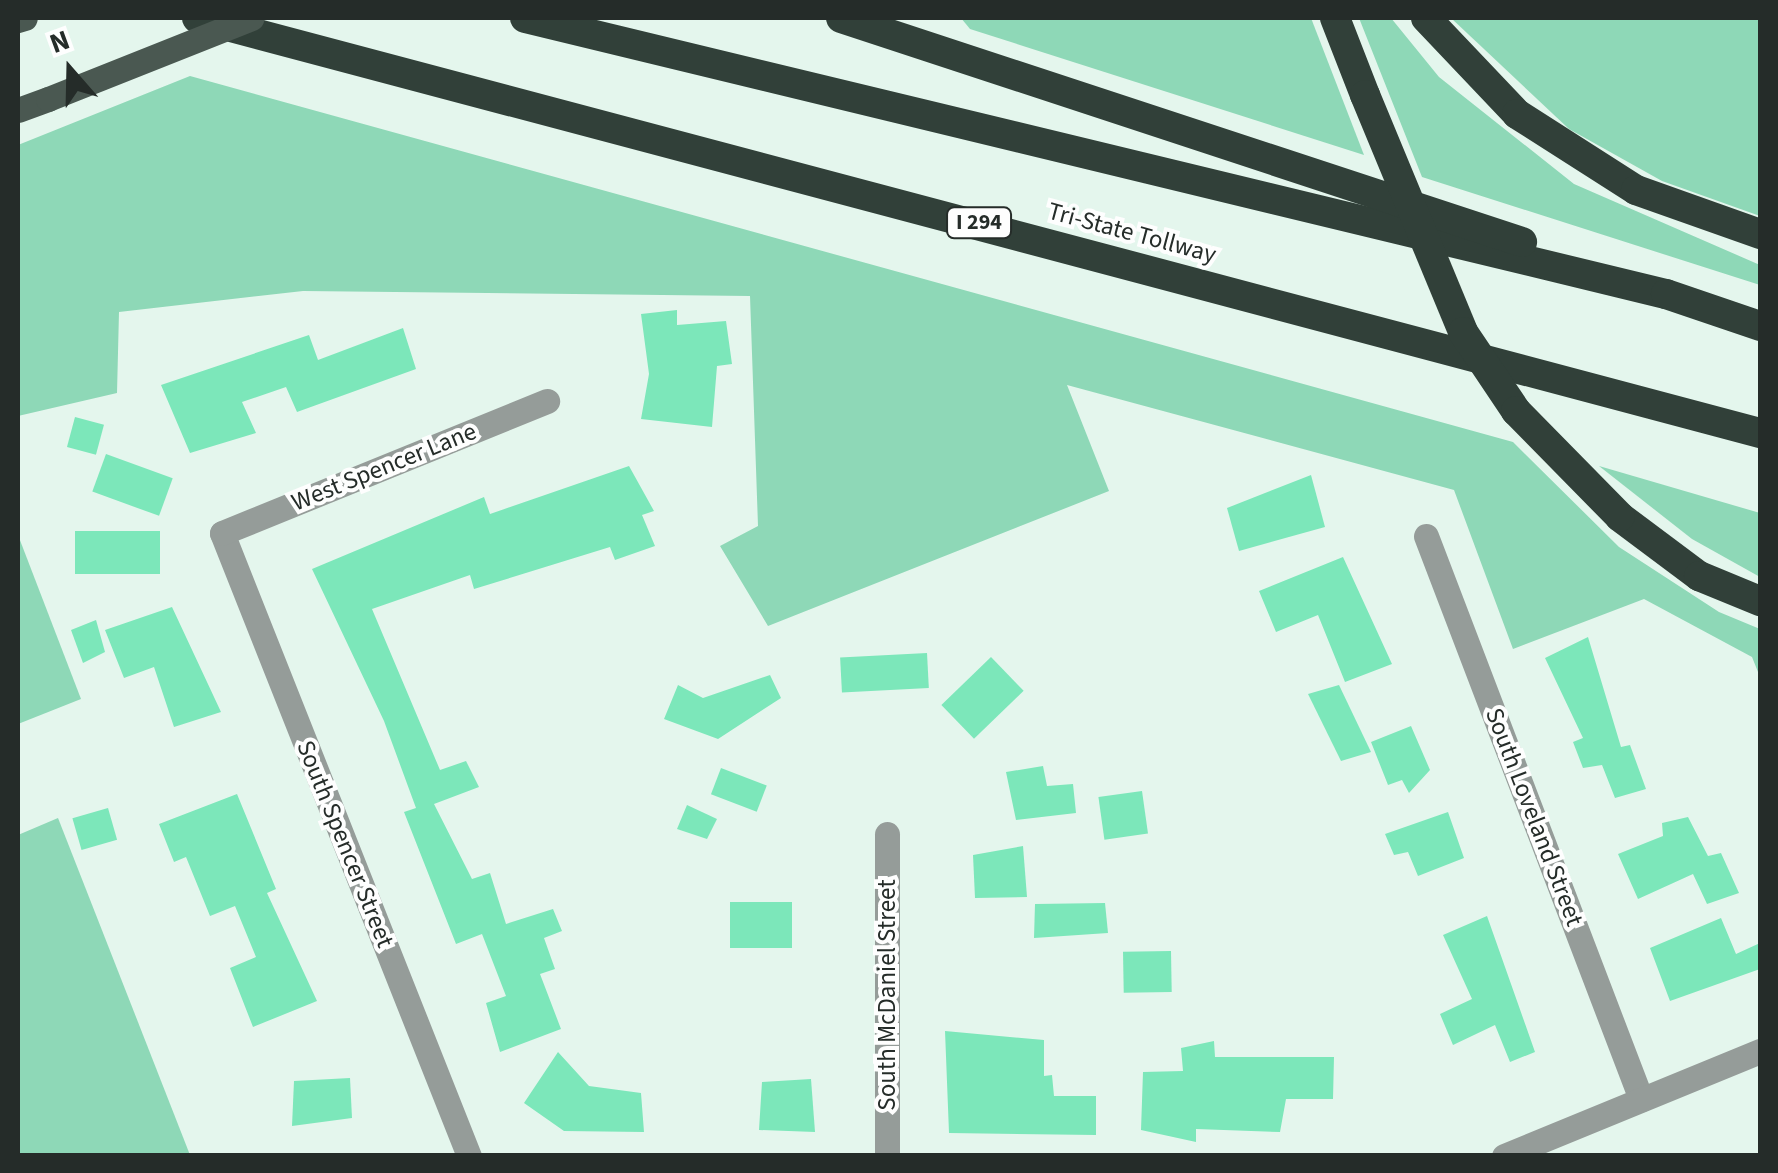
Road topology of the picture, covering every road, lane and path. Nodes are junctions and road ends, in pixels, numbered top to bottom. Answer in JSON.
{"nodes":[{"id":1,"x":24,"y":18,"type":"edge"},
{"id":2,"x":197,"y":18,"type":"edge"},
{"id":3,"x":252,"y":18,"type":"edge"},
{"id":4,"x":525,"y":18,"type":"edge"},
{"id":5,"x":840,"y":18,"type":"edge"},
{"id":6,"x":1335,"y":18,"type":"edge"},
{"id":7,"x":1426,"y":18,"type":"edge"},
{"id":8,"x":18,"y":20,"type":"edge"},
{"id":9,"x":18,"y":110,"type":"edge"},
{"id":10,"x":1760,"y":234,"type":"edge"},
{"id":11,"x":1666,"y":294,"type":"junction"},
{"id":12,"x":1760,"y":326,"type":"edge"},
{"id":13,"x":547,"y":402,"type":"dead end"},
{"id":14,"x":1760,"y":433,"type":"edge"},
{"id":15,"x":222,"y":533,"type":"joint"},
{"id":16,"x":1426,"y":536,"type":"dead end"},
{"id":17,"x":1760,"y":601,"type":"edge"},
{"id":18,"x":887,"y":834,"type":"dead end"},
{"id":19,"x":1760,"y":1052,"type":"edge"},
{"id":20,"x":1641,"y":1099,"type":"junction"},
{"id":21,"x":1544,"y":1148,"type":"edge"},
{"id":22,"x":469,"y":1156,"type":"edge"},
{"id":23,"x":888,"y":1156,"type":"edge"},
{"id":24,"x":1504,"y":1156,"type":"edge"}],
"edges":[{"from":1,"to":8,"type":"main road"},
{"from":2,"to":14,"type":"highway","name":"Tri-State Tollway","number":"I 294"},
{"from":3,"to":9,"type":"main road","bridge":true},
{"from":4,"to":11,"type":"highway"},
{"from":5,"to":11,"type":"highway"},
{"from":6,"to":17,"type":"highway","bridge":true},
{"from":7,"to":10,"type":"highway"},
{"from":11,"to":12,"type":"highway"},
{"from":13,"to":15,"type":"street","name":"West Spencer Lane"},
{"from":15,"to":22,"type":"street","name":"South Spencer Street"},
{"from":16,"to":20,"type":"street","name":"South Loveland Street"},
{"from":18,"to":23,"type":"street","name":"South McDaniel Street"},
{"from":19,"to":20,"type":"street"},
{"from":20,"to":21,"type":"street"},
{"from":21,"to":24,"type":"street"}]}
